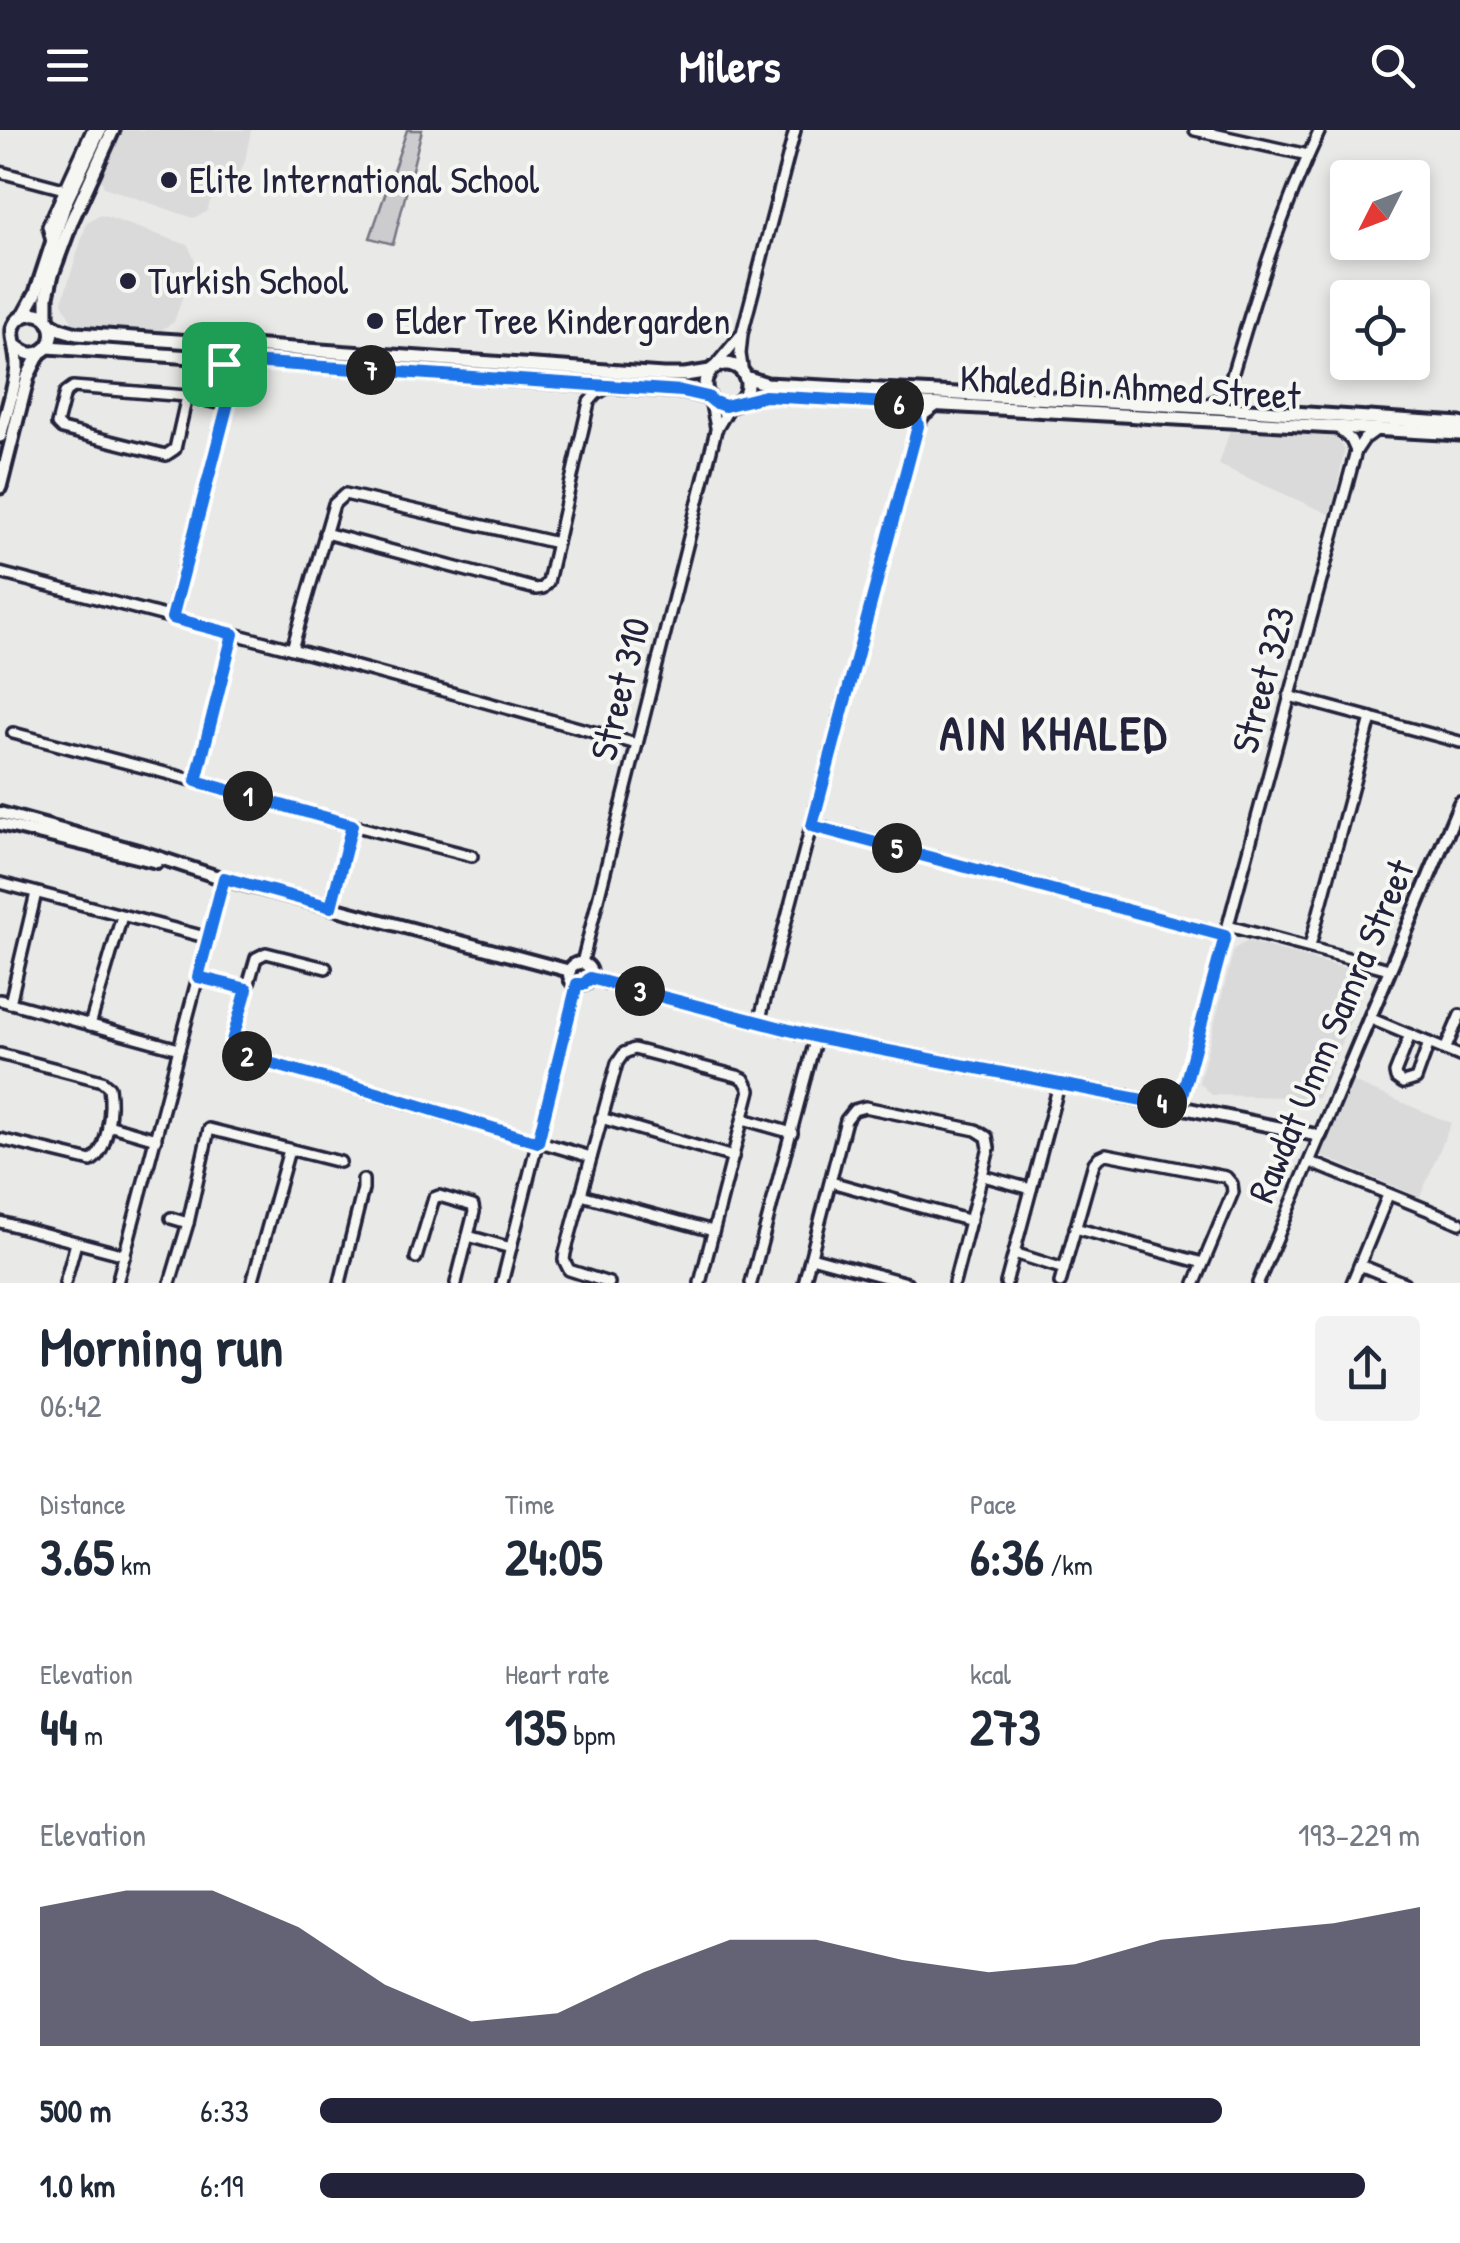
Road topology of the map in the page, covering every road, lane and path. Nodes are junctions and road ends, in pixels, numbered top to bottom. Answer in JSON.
{"nodes":[{"id":1,"x":92,"y":130,"type":"edge"},
{"id":2,"x":100,"y":130,"type":"edge"},
{"id":3,"x":114,"y":130,"type":"edge"},
{"id":4,"x":796,"y":130,"type":"edge"},
{"id":5,"x":1195,"y":130,"type":"edge"},
{"id":6,"x":1320,"y":130,"type":"edge"},
{"id":7,"x":1308,"y":156,"type":"junction"},
{"id":8,"x":0,"y":172,"type":"edge"},
{"id":9,"x":64,"y":188,"type":"junction"},
{"id":10,"x":52,"y":243,"type":"junction"},
{"id":11,"x":21,"y":317,"type":"junction"},
{"id":12,"x":3,"y":319,"type":"dead end"},
{"id":13,"x":48,"y":321,"type":"junction"},
{"id":14,"x":742,"y":334,"type":"junction"},
{"id":15,"x":10,"y":338,"type":"edge"},
{"id":16,"x":44,"y":350,"type":"junction"},
{"id":17,"x":220,"y":360,"type":"junction"},
{"id":18,"x":253,"y":362,"type":"junction"},
{"id":19,"x":713,"y":369,"type":"junction"},
{"id":20,"x":744,"y":376,"type":"junction"},
{"id":21,"x":234,"y":380,"type":"junction"},
{"id":22,"x":574,"y":384,"type":"junction"},
{"id":23,"x":610,"y":386,"type":"junction"},
{"id":24,"x":1229,"y":386,"type":"junction"},
{"id":25,"x":188,"y":396,"type":"junction"},
{"id":26,"x":709,"y":398,"type":"junction"},
{"id":27,"x":589,"y":402,"type":"junction"},
{"id":28,"x":735,"y":404,"type":"junction"},
{"id":29,"x":907,"y":404,"type":"junction"},
{"id":30,"x":226,"y":406,"type":"junction"},
{"id":31,"x":936,"y":406,"type":"junction"},
{"id":32,"x":1203,"y":407,"type":"junction"},
{"id":33,"x":1247,"y":411,"type":"junction"},
{"id":34,"x":1460,"y":424,"type":"edge"},
{"id":35,"x":918,"y":426,"type":"junction"},
{"id":36,"x":1338,"y":428,"type":"junction"},
{"id":37,"x":716,"y":430,"type":"junction"},
{"id":38,"x":1375,"y":431,"type":"junction"},
{"id":39,"x":1460,"y":434,"type":"edge"},
{"id":40,"x":0,"y":436,"type":"edge"},
{"id":41,"x":1356,"y":451,"type":"junction"},
{"id":42,"x":0,"y":487,"type":"edge"},
{"id":43,"x":326,"y":533,"type":"junction"},
{"id":44,"x":557,"y":542,"type":"junction"},
{"id":45,"x":0,"y":573,"type":"edge"},
{"id":46,"x":172,"y":618,"type":"junction"},
{"id":47,"x":233,"y":634,"type":"junction"},
{"id":48,"x":292,"y":650,"type":"junction"},
{"id":49,"x":1289,"y":696,"type":"junction"},
{"id":50,"x":1371,"y":718,"type":"junction"},
{"id":51,"x":12,"y":733,"type":"dead end"},
{"id":52,"x":1460,"y":742,"type":"edge"},
{"id":53,"x":638,"y":744,"type":"junction"},
{"id":54,"x":196,"y":781,"type":"junction"},
{"id":55,"x":1460,"y":802,"type":"edge"},
{"id":56,"x":0,"y":814,"type":"edge"},
{"id":57,"x":0,"y":824,"type":"edge"},
{"id":58,"x":352,"y":825,"type":"junction"},
{"id":59,"x":812,"y":826,"type":"junction"},
{"id":60,"x":472,"y":856,"type":"dead end"},
{"id":61,"x":192,"y":869,"type":"junction"},
{"id":62,"x":224,"y":878,"type":"junction"},
{"id":63,"x":0,"y":883,"type":"edge"},
{"id":64,"x":36,"y":893,"type":"junction"},
{"id":65,"x":331,"y":907,"type":"junction"},
{"id":66,"x":122,"y":916,"type":"junction"},
{"id":67,"x":1227,"y":931,"type":"junction"},
{"id":68,"x":208,"y":938,"type":"junction"},
{"id":69,"x":1310,"y":946,"type":"junction"},
{"id":70,"x":582,"y":963,"type":"junction"},
{"id":71,"x":326,"y":968,"type":"dead end"},
{"id":72,"x":1389,"y":968,"type":"junction"},
{"id":73,"x":570,"y":972,"type":"junction"},
{"id":74,"x":198,"y":977,"type":"junction"},
{"id":75,"x":590,"y":978,"type":"junction"},
{"id":76,"x":577,"y":984,"type":"junction"},
{"id":77,"x":247,"y":989,"type":"junction"},
{"id":78,"x":5,"y":1002,"type":"edge"},
{"id":79,"x":1460,"y":1015,"type":"edge"},
{"id":80,"x":1369,"y":1018,"type":"junction"},
{"id":81,"x":759,"y":1022,"type":"junction"},
{"id":82,"x":90,"y":1025,"type":"junction"},
{"id":83,"x":1410,"y":1035,"type":"junction"},
{"id":84,"x":816,"y":1037,"type":"junction"},
{"id":85,"x":1429,"y":1043,"type":"junction"},
{"id":86,"x":179,"y":1048,"type":"junction"},
{"id":87,"x":1446,"y":1050,"type":"junction"},
{"id":88,"x":0,"y":1054,"type":"edge"},
{"id":89,"x":1460,"y":1056,"type":"edge"},
{"id":90,"x":1059,"y":1085,"type":"junction"},
{"id":91,"x":1179,"y":1107,"type":"junction"},
{"id":92,"x":601,"y":1118,"type":"junction"},
{"id":93,"x":744,"y":1119,"type":"junction"},
{"id":94,"x":108,"y":1126,"type":"junction"},
{"id":95,"x":792,"y":1134,"type":"junction"},
{"id":96,"x":1320,"y":1136,"type":"junction"},
{"id":97,"x":0,"y":1139,"type":"edge"},
{"id":98,"x":156,"y":1139,"type":"junction"},
{"id":99,"x":538,"y":1142,"type":"junction"},
{"id":100,"x":289,"y":1150,"type":"junction"},
{"id":101,"x":591,"y":1157,"type":"junction"},
{"id":102,"x":734,"y":1157,"type":"junction"},
{"id":103,"x":340,"y":1162,"type":"dead end"},
{"id":104,"x":1310,"y":1162,"type":"junction"},
{"id":105,"x":982,"y":1176,"type":"junction"},
{"id":106,"x":364,"y":1180,"type":"dead end"},
{"id":107,"x":831,"y":1182,"type":"junction"},
{"id":108,"x":1032,"y":1189,"type":"junction"},
{"id":109,"x":581,"y":1194,"type":"junction"},
{"id":110,"x":1388,"y":1195,"type":"junction"},
{"id":111,"x":171,"y":1218,"type":"dead end"},
{"id":112,"x":971,"y":1221,"type":"junction"},
{"id":113,"x":0,"y":1222,"type":"edge"},
{"id":114,"x":188,"y":1223,"type":"junction"},
{"id":115,"x":1460,"y":1223,"type":"edge"},
{"id":116,"x":1075,"y":1228,"type":"junction"},
{"id":117,"x":713,"y":1231,"type":"junction"},
{"id":118,"x":468,"y":1236,"type":"junction"},
{"id":119,"x":76,"y":1243,"type":"junction"},
{"id":120,"x":512,"y":1248,"type":"junction"},
{"id":121,"x":1014,"y":1253,"type":"junction"},
{"id":122,"x":125,"y":1255,"type":"junction"},
{"id":123,"x":811,"y":1256,"type":"junction"},
{"id":124,"x":416,"y":1258,"type":"dead end"},
{"id":125,"x":1203,"y":1263,"type":"junction"},
{"id":126,"x":1360,"y":1265,"type":"junction"},
{"id":127,"x":1064,"y":1269,"type":"junction"},
{"id":128,"x":340,"y":1281,"type":"edge"},
{"id":129,"x":754,"y":1282,"type":"edge"},
{"id":130,"x":64,"y":1283,"type":"edge"},
{"id":131,"x":117,"y":1283,"type":"edge"},
{"id":132,"x":170,"y":1283,"type":"edge"},
{"id":133,"x":252,"y":1283,"type":"edge"},
{"id":134,"x":354,"y":1283,"type":"edge"},
{"id":135,"x":456,"y":1283,"type":"edge"},
{"id":136,"x":502,"y":1283,"type":"edge"},
{"id":137,"x":609,"y":1283,"type":"edge"},
{"id":138,"x":700,"y":1283,"type":"edge"},
{"id":139,"x":804,"y":1283,"type":"edge"},
{"id":140,"x":907,"y":1283,"type":"edge"},
{"id":141,"x":954,"y":1283,"type":"edge"},
{"id":142,"x":1006,"y":1283,"type":"edge"},
{"id":143,"x":1060,"y":1283,"type":"edge"},
{"id":144,"x":1195,"y":1283,"type":"edge"},
{"id":145,"x":1258,"y":1283,"type":"edge"},
{"id":146,"x":1352,"y":1283,"type":"edge"},
{"id":147,"x":1404,"y":1283,"type":"edge"}],
"edges":[{"from":1,"to":9,"type":"street"},
{"from":2,"to":10,"type":"main road"},
{"from":3,"to":13,"type":"main road"},
{"from":4,"to":14,"type":"street"},
{"from":5,"to":7,"type":"street"},
{"from":6,"to":7,"type":"street"},
{"from":7,"to":24,"type":"street"},
{"from":8,"to":9,"type":"street"},
{"from":9,"to":10,"type":"street"},
{"from":10,"to":11,"type":"main road"},
{"from":11,"to":12,"type":"main road"},
{"from":11,"to":13,"type":"main road"},
{"from":11,"to":15,"type":"main road"},
{"from":13,"to":16,"type":"main road"},
{"from":13,"to":19,"type":"main road"},
{"from":14,"to":19,"type":"street"},
{"from":14,"to":20,"type":"street"},
{"from":15,"to":16,"type":"main road"},
{"from":15,"to":40,"type":"main road"},
{"from":16,"to":17,"type":"main road"},
{"from":16,"to":42,"type":"main road"},
{"from":17,"to":18,"type":"main road"},
{"from":17,"to":21,"type":"street"},
{"from":18,"to":21,"type":"street"},
{"from":18,"to":22,"type":"main road"},
{"from":19,"to":20,"type":"main road"},
{"from":19,"to":26,"type":"main road"},
{"from":20,"to":28,"type":"main road"},
{"from":20,"to":32,"type":"main road","name":"Khaled Bin Ahmed Street"},
{"from":21,"to":30,"type":"street"},
{"from":22,"to":23,"type":"main road"},
{"from":22,"to":27,"type":"street"},
{"from":23,"to":26,"type":"main road"},
{"from":23,"to":27,"type":"street"},
{"from":24,"to":32,"type":"street"},
{"from":24,"to":33,"type":"street"},
{"from":25,"to":25,"type":"street"},
{"from":25,"to":30,"type":"street"},
{"from":26,"to":28,"type":"main road"},
{"from":26,"to":37,"type":"street","name":"Street 310"},
{"from":27,"to":44,"type":"street"},
{"from":28,"to":29,"type":"main road","name":"Khaled Bin Ahmed Street"},
{"from":28,"to":37,"type":"street","name":"Street 310"},
{"from":29,"to":31,"type":"main road","name":"Khaled Bin Ahmed Street"},
{"from":29,"to":35,"type":"street"},
{"from":30,"to":46,"type":"street"},
{"from":31,"to":35,"type":"street"},
{"from":31,"to":36,"type":"main road","name":"Khaled Bin Ahmed Street"},
{"from":32,"to":33,"type":"main road","name":"Khaled Bin Ahmed Street"},
{"from":33,"to":34,"type":"main road","name":"Khaled Bin Ahmed Street"},
{"from":35,"to":59,"type":"street"},
{"from":36,"to":38,"type":"main road","name":"Khaled Bin Ahmed Street"},
{"from":36,"to":41,"type":"street"},
{"from":37,"to":53,"type":"street","name":"Street 310"},
{"from":38,"to":39,"type":"main road","name":"Khaled Bin Ahmed Street"},
{"from":38,"to":41,"type":"street","name":"Street 323"},
{"from":41,"to":49,"type":"street","name":"Street 323"},
{"from":43,"to":44,"type":"street"},
{"from":43,"to":44,"type":"street"},
{"from":43,"to":48,"type":"street"},
{"from":45,"to":46,"type":"street"},
{"from":46,"to":47,"type":"street"},
{"from":47,"to":48,"type":"street"},
{"from":47,"to":54,"type":"street"},
{"from":48,"to":53,"type":"street"},
{"from":49,"to":50,"type":"street"},
{"from":49,"to":67,"type":"street","name":"Street 323"},
{"from":50,"to":52,"type":"street"},
{"from":50,"to":69,"type":"street"},
{"from":51,"to":54,"type":"street"},
{"from":53,"to":70,"type":"street","name":"Street 310"},
{"from":54,"to":58,"type":"street"},
{"from":55,"to":72,"type":"street","name":"Rawdat Umm Samra Street"},
{"from":56,"to":61,"type":"street"},
{"from":57,"to":61,"type":"street"},
{"from":58,"to":60,"type":"street"},
{"from":58,"to":65,"type":"street"},
{"from":59,"to":67,"type":"street"},
{"from":59,"to":81,"type":"street"},
{"from":61,"to":62,"type":"street"},
{"from":62,"to":65,"type":"street"},
{"from":62,"to":68,"type":"street"},
{"from":63,"to":64,"type":"street"},
{"from":64,"to":66,"type":"street"},
{"from":64,"to":78,"type":"street"},
{"from":65,"to":73,"type":"street"},
{"from":66,"to":68,"type":"street"},
{"from":66,"to":82,"type":"street"},
{"from":67,"to":69,"type":"street"},
{"from":67,"to":91,"type":"street","name":"Street 323"},
{"from":68,"to":74,"type":"street"},
{"from":69,"to":72,"type":"street"},
{"from":70,"to":73,"type":"street"},
{"from":70,"to":75,"type":"street"},
{"from":71,"to":77,"type":"street"},
{"from":72,"to":80,"type":"street","name":"Rawdat Umm Samra Street"},
{"from":73,"to":76,"type":"street"},
{"from":74,"to":77,"type":"street"},
{"from":74,"to":86,"type":"street"},
{"from":75,"to":76,"type":"street"},
{"from":75,"to":81,"type":"street"},
{"from":76,"to":99,"type":"street"},
{"from":77,"to":99,"type":"street"},
{"from":78,"to":82,"type":"street"},
{"from":79,"to":87,"type":"street"},
{"from":80,"to":83,"type":"street"},
{"from":80,"to":96,"type":"street","name":"Rawdat Umm Samra Street"},
{"from":81,"to":84,"type":"street"},
{"from":82,"to":86,"type":"street"},
{"from":83,"to":85,"type":"street"},
{"from":83,"to":85,"type":"street"},
{"from":84,"to":90,"type":"street"},
{"from":84,"to":95,"type":"street"},
{"from":85,"to":87,"type":"street"},
{"from":86,"to":98,"type":"street"},
{"from":87,"to":89,"type":"street"},
{"from":88,"to":94,"type":"street"},
{"from":90,"to":91,"type":"street"},
{"from":90,"to":108,"type":"street"},
{"from":91,"to":96,"type":"street"},
{"from":92,"to":93,"type":"street"},
{"from":92,"to":101,"type":"street"},
{"from":92,"to":102,"type":"street"},
{"from":93,"to":95,"type":"street"},
{"from":93,"to":102,"type":"street"},
{"from":94,"to":97,"type":"street"},
{"from":94,"to":98,"type":"street"},
{"from":95,"to":129,"type":"street"},
{"from":96,"to":104,"type":"street","name":"Rawdat Umm Samra Street"},
{"from":98,"to":122,"type":"street"},
{"from":99,"to":101,"type":"street"},
{"from":99,"to":120,"type":"street"},
{"from":100,"to":103,"type":"street"},
{"from":100,"to":114,"type":"street"},
{"from":100,"to":133,"type":"street"},
{"from":101,"to":109,"type":"street"},
{"from":102,"to":117,"type":"street"},
{"from":104,"to":110,"type":"street"},
{"from":104,"to":145,"type":"street","name":"Rawdat Umm Samra Street"},
{"from":105,"to":107,"type":"street"},
{"from":105,"to":108,"type":"street"},
{"from":105,"to":112,"type":"street"},
{"from":106,"to":128,"type":"street"},
{"from":107,"to":112,"type":"street"},
{"from":107,"to":123,"type":"street"},
{"from":108,"to":121,"type":"street"},
{"from":109,"to":117,"type":"street"},
{"from":109,"to":137,"type":"street"},
{"from":110,"to":115,"type":"street"},
{"from":110,"to":126,"type":"street"},
{"from":111,"to":114,"type":"street"},
{"from":112,"to":141,"type":"street"},
{"from":113,"to":119,"type":"street"},
{"from":114,"to":132,"type":"street"},
{"from":116,"to":125,"type":"street"},
{"from":116,"to":125,"type":"street"},
{"from":116,"to":127,"type":"street"},
{"from":117,"to":138,"type":"street"},
{"from":118,"to":120,"type":"street"},
{"from":118,"to":124,"type":"street"},
{"from":118,"to":135,"type":"street"},
{"from":119,"to":122,"type":"street"},
{"from":119,"to":130,"type":"street"},
{"from":120,"to":136,"type":"street"},
{"from":121,"to":127,"type":"street"},
{"from":121,"to":142,"type":"street"},
{"from":122,"to":131,"type":"street"},
{"from":123,"to":139,"type":"street"},
{"from":123,"to":140,"type":"street"},
{"from":125,"to":144,"type":"street"},
{"from":126,"to":146,"type":"street"},
{"from":126,"to":147,"type":"street"},
{"from":127,"to":143,"type":"street"},
{"from":128,"to":134,"type":"street"}]}
